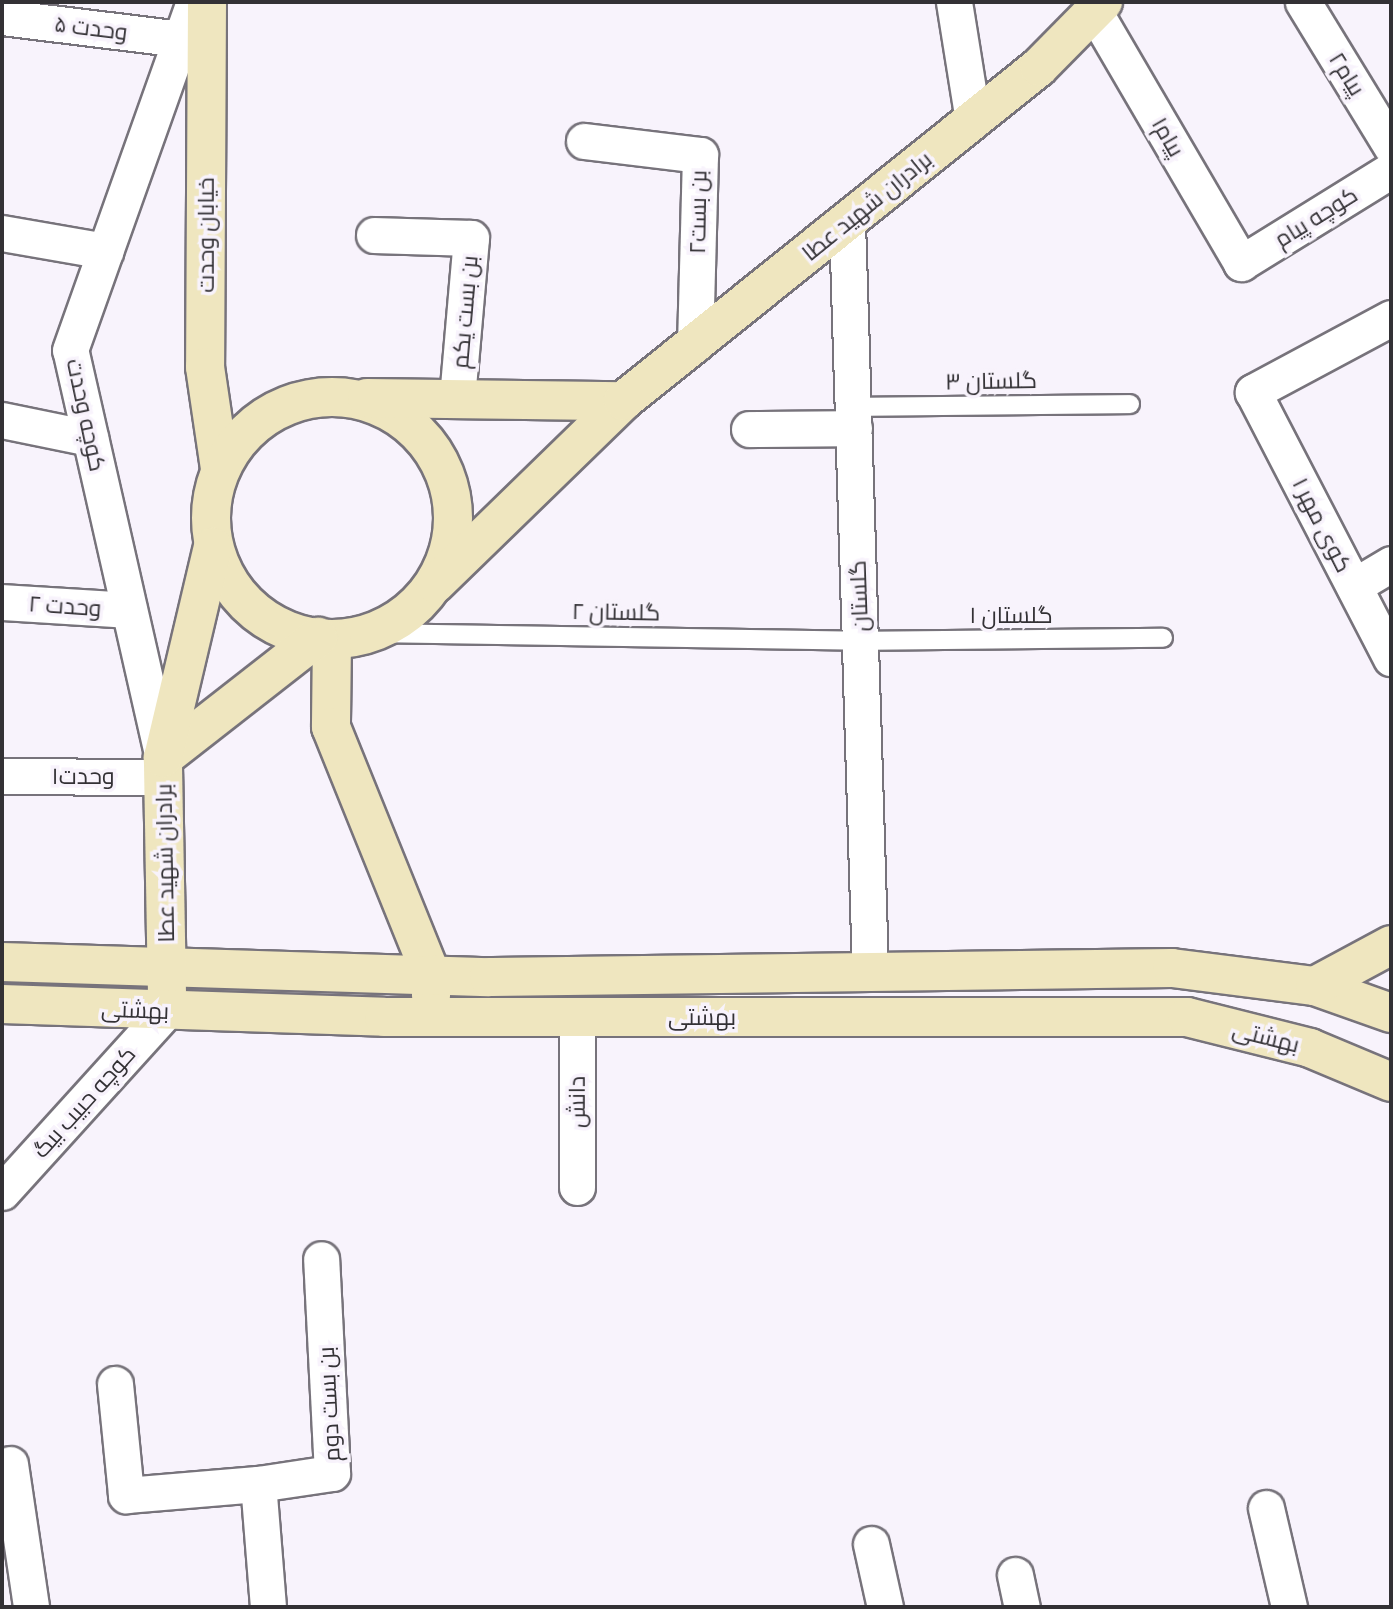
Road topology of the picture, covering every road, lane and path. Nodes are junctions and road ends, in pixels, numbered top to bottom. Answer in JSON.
{"nodes":[{"id":1,"x":194,"y":2,"type":"edge"},
{"id":2,"x":207,"y":2,"type":"edge"},
{"id":3,"x":954,"y":2,"type":"edge"},
{"id":4,"x":1303,"y":2,"type":"edge"},
{"id":5,"x":1098,"y":7,"type":"edge"},
{"id":6,"x":2,"y":17,"type":"edge"},
{"id":7,"x":180,"y":39,"type":"junction"},
{"id":8,"x":973,"y":120,"type":"junction"},
{"id":9,"x":584,"y":141,"type":"dead end"},
{"id":10,"x":1391,"y":146,"type":"edge"},
{"id":11,"x":1391,"y":170,"type":"edge"},
{"id":12,"x":847,"y":222,"type":"junction"},
{"id":13,"x":2,"y":233,"type":"edge"},
{"id":14,"x":374,"y":235,"type":"dead end"},
{"id":15,"x":106,"y":251,"type":"junction"},
{"id":16,"x":1241,"y":263,"type":"joint"},
{"id":17,"x":1391,"y":318,"type":"edge"},
{"id":18,"x":695,"y":344,"type":"junction"},
{"id":19,"x":352,"y":398,"type":"junction"},
{"id":20,"x":457,"y":399,"type":"junction"},
{"id":21,"x":624,"y":401,"type":"junction"},
{"id":22,"x":1130,"y":404,"type":"dead end"},
{"id":23,"x":853,"y":418,"type":"junction"},
{"id":24,"x":2,"y":420,"type":"edge"},
{"id":25,"x":749,"y":429,"type":"dead end"},
{"id":26,"x":90,"y":438,"type":"junction"},
{"id":27,"x":220,"y":468,"type":"junction"},
{"id":28,"x":213,"y":547,"type":"junction"},
{"id":29,"x":1391,"y":564,"type":"edge"},
{"id":30,"x":435,"y":584,"type":"junction"},
{"id":31,"x":1354,"y":586,"type":"junction"},
{"id":32,"x":2,"y":601,"type":"edge"},
{"id":33,"x":129,"y":610,"type":"junction"},
{"id":34,"x":372,"y":633,"type":"junction"},
{"id":35,"x":325,"y":638,"type":"junction"},
{"id":36,"x":1163,"y":638,"type":"dead end"},
{"id":37,"x":860,"y":641,"type":"junction"},
{"id":38,"x":1391,"y":658,"type":"edge"},
{"id":39,"x":163,"y":767,"type":"junction"},
{"id":40,"x":2,"y":776,"type":"edge"},
{"id":41,"x":1391,"y":945,"type":"edge"},
{"id":42,"x":2,"y":962,"type":"edge"},
{"id":43,"x":167,"y":969,"type":"junction"},
{"id":44,"x":870,"y":970,"type":"junction"},
{"id":45,"x":431,"y":974,"type":"junction"},
{"id":46,"x":1315,"y":986,"type":"junction"},
{"id":47,"x":2,"y":1004,"type":"edge"},
{"id":48,"x":166,"y":1011,"type":"junction"},
{"id":49,"x":1391,"y":1013,"type":"edge"},
{"id":50,"x":431,"y":1017,"type":"junction"},
{"id":51,"x":578,"y":1017,"type":"junction"},
{"id":52,"x":1391,"y":1082,"type":"edge"},
{"id":53,"x":578,"y":1187,"type":"dead end"},
{"id":54,"x":2,"y":1192,"type":"edge"},
{"id":55,"x":321,"y":1259,"type":"dead end"},
{"id":56,"x":115,"y":1384,"type":"dead end"},
{"id":57,"x":10,"y":1464,"type":"dead end"},
{"id":58,"x":258,"y":1484,"type":"junction"},
{"id":59,"x":1266,"y":1508,"type":"dead end"},
{"id":60,"x":871,"y":1544,"type":"dead end"},
{"id":61,"x":31,"y":1607,"type":"edge"},
{"id":62,"x":268,"y":1607,"type":"edge"},
{"id":63,"x":885,"y":1607,"type":"edge"},
{"id":64,"x":1289,"y":1607,"type":"edge"}],
"edges":[{"from":1,"to":7,"type":"street","name":"کوچه وحدت"},
{"from":2,"to":27,"type":"main road","name":"خیابان وحدت"},
{"from":3,"to":8,"type":"street"},
{"from":4,"to":10,"type":"street","name":"پیام۲"},
{"from":5,"to":8,"type":"main road","name":"برادران شهید عطا"},
{"from":5,"to":16,"type":"street","name":"پیام۱"},
{"from":6,"to":7,"type":"street","name":"وحدت ۵"},
{"from":7,"to":15,"type":"street","name":"کوچه وحدت"},
{"from":8,"to":12,"type":"main road","name":"برادران شهید عطا"},
{"from":9,"to":18,"type":"street","name":"بن بست۲"},
{"from":11,"to":16,"type":"street","name":"کوچه پیام"},
{"from":12,"to":18,"type":"main road","name":"برادران شهید عطا"},
{"from":12,"to":23,"type":"street","name":"گلستان"},
{"from":13,"to":15,"type":"street"},
{"from":14,"to":20,"type":"street","name":"بن بست یکم"},
{"from":15,"to":26,"type":"street","name":"کوچه وحدت"},
{"from":17,"to":31,"type":"street","name":"کوی مهر ۱"},
{"from":18,"to":21,"type":"main road","name":"برادران شهید عطا"},
{"from":19,"to":20,"type":"main road"},
{"from":19,"to":27,"type":"main road"},
{"from":19,"to":30,"type":"main road"},
{"from":20,"to":21,"type":"main road"},
{"from":21,"to":30,"type":"main road","name":"برادران شهید عطا"},
{"from":22,"to":23,"type":"lane","name":"گلستان ۳"},
{"from":23,"to":25,"type":"street"},
{"from":23,"to":37,"type":"street","name":"گلستان"},
{"from":24,"to":26,"type":"street"},
{"from":26,"to":33,"type":"street","name":"کوچه وحدت"},
{"from":27,"to":28,"type":"main road"},
{"from":28,"to":35,"type":"main road"},
{"from":28,"to":39,"type":"main road","name":"برادران شهید عطا"},
{"from":29,"to":31,"type":"street"},
{"from":30,"to":34,"type":"main road"},
{"from":31,"to":38,"type":"street","name":"کوی مهر ۱"},
{"from":32,"to":33,"type":"street","name":"وحدت ۲"},
{"from":33,"to":39,"type":"street","name":"کوچه وحدت"},
{"from":34,"to":35,"type":"main road"},
{"from":34,"to":37,"type":"lane","name":"گلستان ۲"},
{"from":35,"to":39,"type":"main road"},
{"from":35,"to":45,"type":"main road"},
{"from":36,"to":37,"type":"lane","name":"گلستان ۱"},
{"from":37,"to":44,"type":"street","name":"گلستان"},
{"from":39,"to":40,"type":"street","name":"وحدت۱"},
{"from":39,"to":43,"type":"main road","name":"برادران شهید عطا"},
{"from":41,"to":46,"type":"main road"},
{"from":42,"to":43,"type":"main road","name":"بهشتی"},
{"from":43,"to":45,"type":"main road","name":"بهشتی"},
{"from":43,"to":48,"type":"main road","name":"برادران شهید عطا"},
{"from":44,"to":45,"type":"main road","name":"بهشتی"},
{"from":44,"to":46,"type":"main road","name":"بهشتی"},
{"from":45,"to":50,"type":"main road"},
{"from":46,"to":49,"type":"main road","name":"بهشتی"},
{"from":47,"to":48,"type":"main road","name":"بهشتی"},
{"from":48,"to":50,"type":"main road","name":"بهشتی"},
{"from":48,"to":54,"type":"street","name":"کوچه حبیب بیگ"},
{"from":50,"to":51,"type":"main road","name":"بهشتی"},
{"from":51,"to":52,"type":"main road","name":"بهشتی"},
{"from":51,"to":53,"type":"street","name":"دانش"},
{"from":55,"to":58,"type":"street","name":"بن بست دوم"},
{"from":56,"to":58,"type":"street","name":"بن بست دوم"},
{"from":57,"to":61,"type":"street"},
{"from":58,"to":62,"type":"street"},
{"from":59,"to":64,"type":"street"},
{"from":60,"to":63,"type":"street"}]}
